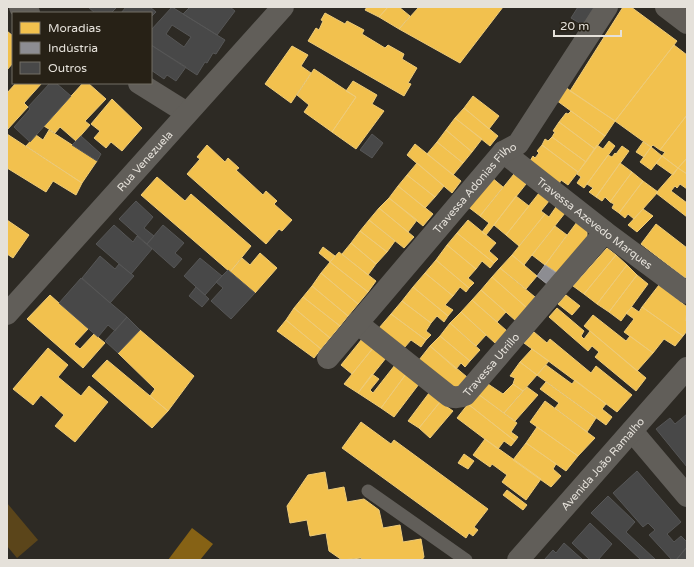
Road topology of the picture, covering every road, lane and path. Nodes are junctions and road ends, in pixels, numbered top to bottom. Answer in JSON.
{"nodes":[{"id":1,"x":283,"y":7,"type":"edge"},
{"id":2,"x":607,"y":7,"type":"edge"},
{"id":3,"x":666,"y":7,"type":"edge"},
{"id":4,"x":687,"y":23,"type":"edge"},
{"id":5,"x":141,"y":84,"type":"edge"},
{"id":6,"x":187,"y":113,"type":"junction"},
{"id":7,"x":503,"y":152,"type":"junction"},
{"id":8,"x":605,"y":232,"type":"junction"},
{"id":9,"x":687,"y":293,"type":"edge"},
{"id":10,"x":7,"y":314,"type":"edge"},
{"id":11,"x":357,"y":323,"type":"junction"},
{"id":12,"x":328,"y":358,"type":"dead end"},
{"id":13,"x":687,"y":368,"type":"edge"},
{"id":14,"x":632,"y":431,"type":"junction"},
{"id":15,"x":368,"y":491,"type":"dead end"},
{"id":16,"x":687,"y":496,"type":"edge"},
{"id":17,"x":466,"y":560,"type":"edge"},
{"id":18,"x":518,"y":560,"type":"edge"}],
"edges":[{"from":1,"to":6,"type":"street","name":"Rua Venezuela"},
{"from":2,"to":7,"type":"street","name":"Travessa Adonias Filho"},
{"from":3,"to":4,"type":"main road"},
{"from":5,"to":6,"type":"street"},
{"from":6,"to":10,"type":"street","name":"Rua Venezuela"},
{"from":7,"to":8,"type":"street","name":"Travessa Azevedo Marques"},
{"from":7,"to":11,"type":"street","name":"Travessa Adonias Filho"},
{"from":8,"to":9,"type":"street","name":"Travessa Azevedo Marques"},
{"from":8,"to":11,"type":"street","name":"Travessa Utrillo"},
{"from":11,"to":12,"type":"street","name":"Travessa Adonias Filho"},
{"from":13,"to":14,"type":"street","name":"Avenida João Ramalho"},
{"from":14,"to":16,"type":"street"},
{"from":14,"to":18,"type":"street","name":"Avenida João Ramalho"},
{"from":15,"to":17,"type":"lane"}]}
